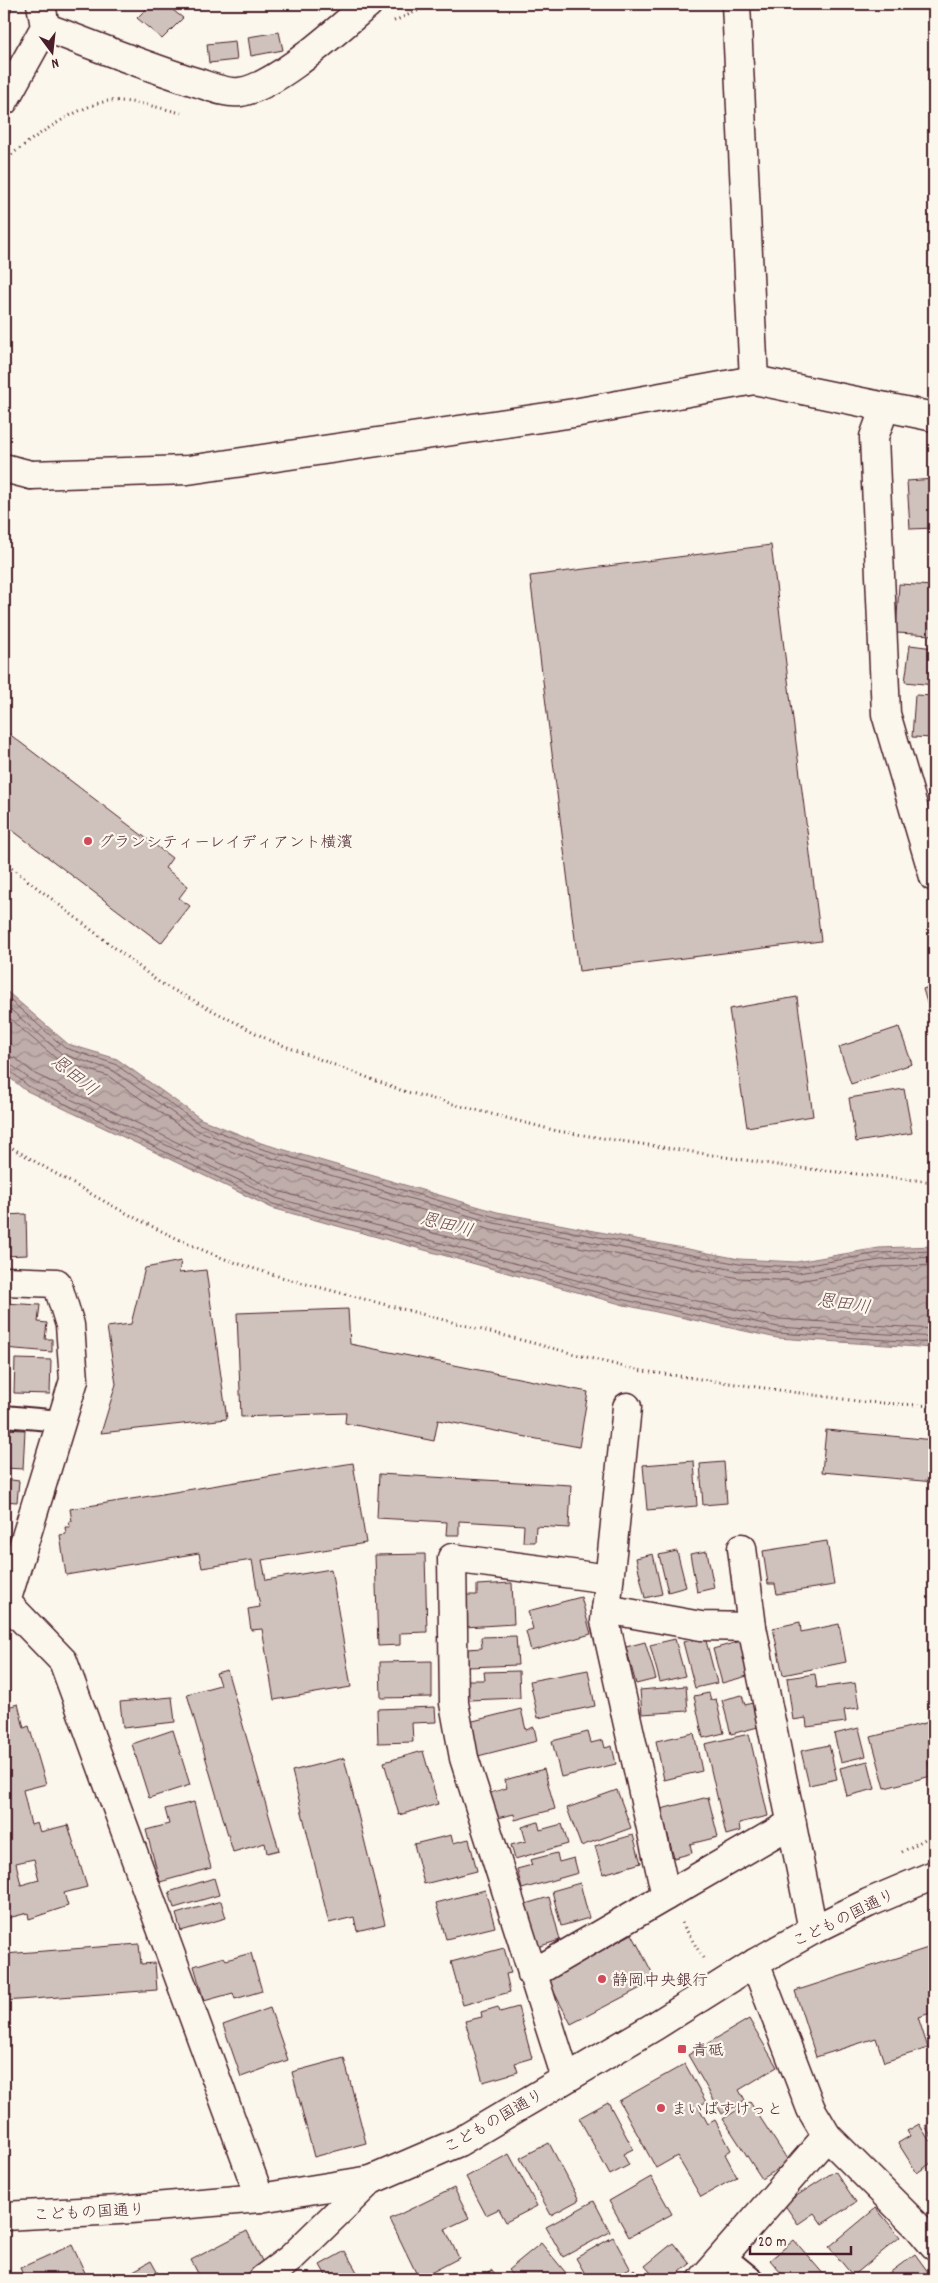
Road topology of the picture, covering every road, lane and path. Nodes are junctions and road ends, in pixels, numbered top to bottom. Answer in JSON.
{"nodes":[{"id":1,"x":368,"y":4,"type":"edge"},
{"id":2,"x":736,"y":4,"type":"edge"},
{"id":3,"x":43,"y":16,"type":"edge"},
{"id":4,"x":4,"y":101,"type":"edge"},
{"id":5,"x":754,"y":380,"type":"junction"},
{"id":6,"x":885,"y":407,"type":"junction"},
{"id":7,"x":934,"y":417,"type":"edge"},
{"id":8,"x":4,"y":468,"type":"edge"},
{"id":9,"x":4,"y":862,"type":"edge"},
{"id":10,"x":934,"y":877,"type":"edge"},
{"id":11,"x":4,"y":1143,"type":"edge"},
{"id":12,"x":934,"y":1182,"type":"edge"},
{"id":13,"x":4,"y":1281,"type":"edge"},
{"id":14,"x":934,"y":1406,"type":"edge"},
{"id":15,"x":627,"y":1407,"type":"dead end"},
{"id":16,"x":4,"y":1416,"type":"edge"},
{"id":17,"x":61,"y":1422,"type":"junction"},
{"id":18,"x":742,"y":1548,"type":"dead end"},
{"id":19,"x":609,"y":1579,"type":"junction"},
{"id":20,"x":5,"y":1602,"type":"edge"},
{"id":21,"x":606,"y":1609,"type":"junction"},
{"id":22,"x":752,"y":1627,"type":"junction"},
{"id":23,"x":792,"y":1823,"type":"junction"},
{"id":24,"x":934,"y":1875,"type":"edge"},
{"id":25,"x":666,"y":1896,"type":"junction"},
{"id":26,"x":813,"y":1930,"type":"junction"},
{"id":27,"x":755,"y":1963,"type":"junction"},
{"id":28,"x":532,"y":1974,"type":"junction"},
{"id":29,"x":566,"y":2078,"type":"junction"},
{"id":30,"x":827,"y":2136,"type":"junction"},
{"id":31,"x":370,"y":2180,"type":"junction"},
{"id":32,"x":260,"y":2198,"type":"junction"},
{"id":33,"x":4,"y":2216,"type":"edge"},
{"id":34,"x":934,"y":2246,"type":"edge"},
{"id":35,"x":725,"y":2256,"type":"junction"},
{"id":36,"x":263,"y":2279,"type":"edge"},
{"id":37,"x":703,"y":2279,"type":"edge"},
{"id":38,"x":753,"y":2279,"type":"edge"}],
"edges":[{"from":1,"to":3,"type":"street"},
{"from":2,"to":5,"type":"street"},
{"from":3,"to":4,"type":"street"},
{"from":5,"to":6,"type":"street"},
{"from":5,"to":8,"type":"street"},
{"from":6,"to":7,"type":"street"},
{"from":6,"to":10,"type":"street"},
{"from":9,"to":12,"type":"path"},
{"from":11,"to":14,"type":"path"},
{"from":13,"to":17,"type":"street"},
{"from":15,"to":19,"type":"street"},
{"from":16,"to":17,"type":"lane"},
{"from":17,"to":20,"type":"street"},
{"from":18,"to":22,"type":"street"},
{"from":19,"to":21,"type":"street"},
{"from":19,"to":28,"type":"street"},
{"from":20,"to":32,"type":"street"},
{"from":21,"to":22,"type":"street"},
{"from":21,"to":25,"type":"street"},
{"from":22,"to":23,"type":"street"},
{"from":23,"to":25,"type":"street"},
{"from":23,"to":26,"type":"street"},
{"from":24,"to":26,"type":"street","name":"こどもの国通り"},
{"from":25,"to":28,"type":"street"},
{"from":26,"to":27,"type":"street","name":"こどもの国通り"},
{"from":27,"to":29,"type":"street","name":"こどもの国通り"},
{"from":27,"to":30,"type":"street"},
{"from":28,"to":29,"type":"street"},
{"from":29,"to":31,"type":"street","name":"こどもの国通り"},
{"from":30,"to":34,"type":"street"},
{"from":30,"to":35,"type":"street"},
{"from":31,"to":32,"type":"street","name":"こどもの国通り"},
{"from":31,"to":36,"type":"street"},
{"from":32,"to":33,"type":"street","name":"こどもの国通り"},
{"from":35,"to":37,"type":"street"},
{"from":35,"to":38,"type":"lane"}]}
